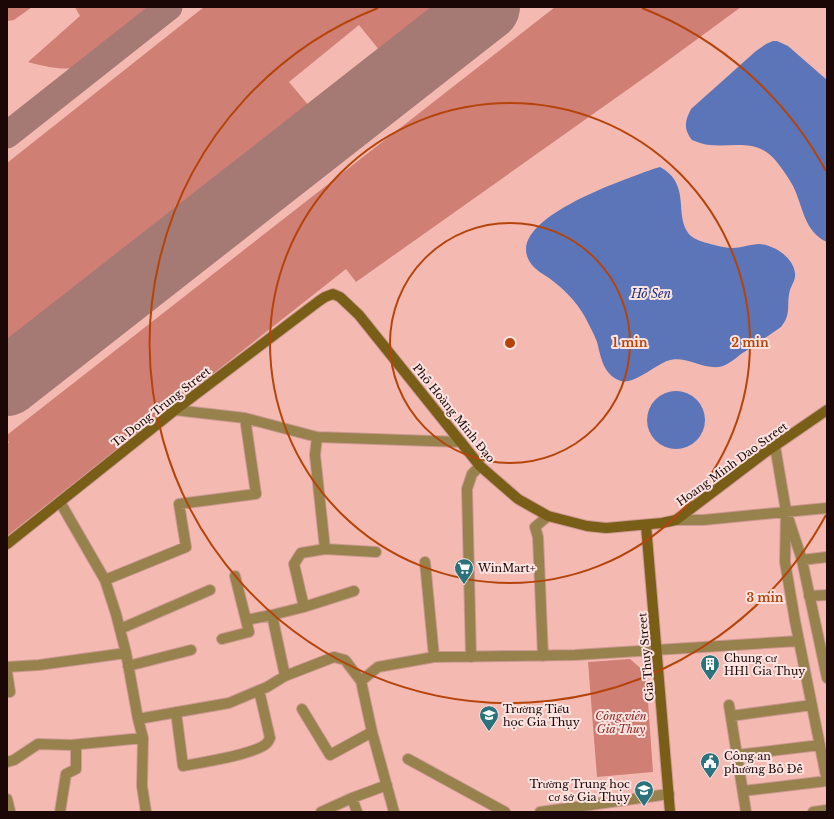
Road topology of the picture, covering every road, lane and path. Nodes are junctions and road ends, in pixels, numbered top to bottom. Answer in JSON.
{"nodes":[{"id":1,"x":333,"y":294,"type":"joint"},
{"id":2,"x":175,"y":410,"type":"junction"},
{"id":3,"x":827,"y":410,"type":"edge"},
{"id":4,"x":245,"y":418,"type":"junction"},
{"id":5,"x":317,"y":437,"type":"junction"},
{"id":6,"x":461,"y":442,"type":"junction"},
{"id":7,"x":775,"y":446,"type":"junction"},
{"id":8,"x":480,"y":466,"type":"junction"},
{"id":9,"x":60,"y":502,"type":"junction"},
{"id":10,"x":827,"y":508,"type":"edge"},
{"id":11,"x":786,"y":511,"type":"junction"},
{"id":12,"x":548,"y":516,"type":"junction"},
{"id":13,"x":676,"y":520,"type":"junction"},
{"id":14,"x":646,"y":525,"type":"junction"},
{"id":15,"x":7,"y":544,"type":"edge"},
{"id":16,"x":325,"y":549,"type":"junction"},
{"id":17,"x":376,"y":552,"type":"dead end"},
{"id":18,"x":827,"y":557,"type":"edge"},
{"id":19,"x":802,"y":560,"type":"junction"},
{"id":20,"x":425,"y":562,"type":"dead end"},
{"id":21,"x":235,"y":576,"type":"dead end"},
{"id":22,"x":105,"y":580,"type":"junction"},
{"id":23,"x":210,"y":590,"type":"dead end"},
{"id":24,"x":354,"y":591,"type":"dead end"},
{"id":25,"x":827,"y":595,"type":"edge"},
{"id":26,"x":810,"y":596,"type":"junction"},
{"id":27,"x":304,"y":607,"type":"junction"},
{"id":28,"x":272,"y":616,"type":"junction"},
{"id":29,"x":246,"y":620,"type":"junction"},
{"id":30,"x":120,"y":628,"type":"junction"},
{"id":31,"x":823,"y":637,"type":"edge"},
{"id":32,"x":222,"y":639,"type":"dead end"},
{"id":33,"x":799,"y":640,"type":"junction"},
{"id":34,"x":191,"y":650,"type":"dead end"},
{"id":35,"x":657,"y":651,"type":"junction"},
{"id":36,"x":126,"y":653,"type":"junction"},
{"id":37,"x":543,"y":656,"type":"junction"},
{"id":38,"x":434,"y":657,"type":"junction"},
{"id":39,"x":471,"y":657,"type":"junction"},
{"id":40,"x":128,"y":666,"type":"junction"},
{"id":41,"x":7,"y":667,"type":"edge"},
{"id":42,"x":7,"y":672,"type":"edge"},
{"id":43,"x":285,"y":676,"type":"junction"},
{"id":44,"x":827,"y":678,"type":"edge"},
{"id":45,"x":361,"y":680,"type":"junction"},
{"id":46,"x":259,"y":690,"type":"junction"},
{"id":47,"x":7,"y":692,"type":"edge"},
{"id":48,"x":729,"y":705,"type":"dead end"},
{"id":49,"x":812,"y":705,"type":"junction"},
{"id":50,"x":302,"y":708,"type":"dead end"},
{"id":51,"x":176,"y":712,"type":"junction"},
{"id":52,"x":731,"y":716,"type":"junction"},
{"id":53,"x":138,"y":718,"type":"junction"},
{"id":54,"x":372,"y":732,"type":"junction"},
{"id":55,"x":143,"y":738,"type":"junction"},
{"id":56,"x":76,"y":745,"type":"junction"},
{"id":57,"x":820,"y":745,"type":"junction"},
{"id":58,"x":737,"y":755,"type":"junction"},
{"id":59,"x":408,"y":759,"type":"dead end"},
{"id":60,"x":7,"y":762,"type":"edge"},
{"id":61,"x":827,"y":781,"type":"edge"},
{"id":62,"x":387,"y":785,"type":"junction"},
{"id":63,"x":743,"y":791,"type":"junction"},
{"id":64,"x":669,"y":794,"type":"junction"},
{"id":65,"x":352,"y":798,"type":"junction"},
{"id":66,"x":7,"y":799,"type":"edge"},
{"id":67,"x":827,"y":810,"type":"edge"},
{"id":68,"x":10,"y":811,"type":"edge"},
{"id":69,"x":60,"y":812,"type":"edge"},
{"id":70,"x":146,"y":812,"type":"edge"},
{"id":71,"x":322,"y":812,"type":"edge"},
{"id":72,"x":357,"y":812,"type":"edge"},
{"id":73,"x":394,"y":812,"type":"edge"},
{"id":74,"x":505,"y":812,"type":"edge"},
{"id":75,"x":540,"y":812,"type":"edge"},
{"id":76,"x":670,"y":812,"type":"edge"},
{"id":77,"x":746,"y":812,"type":"edge"},
{"id":78,"x":813,"y":812,"type":"edge"}],
"edges":[{"from":1,"to":2,"type":"street","name":"Ta Dong Trung Street"},
{"from":1,"to":6,"type":"street","name":"Phố Hoàng Minh Đạo"},
{"from":2,"to":4,"type":"street"},
{"from":2,"to":9,"type":"street","name":"Ta Dong Trung Street"},
{"from":3,"to":7,"type":"street","name":"Hoang Minh Dao Street"},
{"from":4,"to":5,"type":"street"},
{"from":4,"to":22,"type":"street"},
{"from":5,"to":6,"type":"street"},
{"from":5,"to":16,"type":"street"},
{"from":6,"to":8,"type":"street","name":"Phố Hoàng Minh Đạo"},
{"from":7,"to":11,"type":"street"},
{"from":7,"to":13,"type":"street","name":"Hoang Minh Dao Street"},
{"from":8,"to":12,"type":"street","name":"Phố Hoàng Minh Đạo"},
{"from":8,"to":39,"type":"street"},
{"from":9,"to":15,"type":"street","name":"Ta Dong Trung Street"},
{"from":9,"to":22,"type":"street"},
{"from":10,"to":11,"type":"street"},
{"from":11,"to":13,"type":"street"},
{"from":11,"to":19,"type":"street"},
{"from":11,"to":33,"type":"street"},
{"from":12,"to":14,"type":"street","name":"Phố Hoàng Minh Đạo"},
{"from":12,"to":37,"type":"street"},
{"from":13,"to":14,"type":"street","name":"Hoang Minh Dao Street"},
{"from":14,"to":35,"type":"street","name":"Gia Thuy Street"},
{"from":16,"to":17,"type":"street"},
{"from":16,"to":27,"type":"street"},
{"from":18,"to":19,"type":"street"},
{"from":19,"to":26,"type":"street"},
{"from":20,"to":38,"type":"street"},
{"from":21,"to":29,"type":"street"},
{"from":22,"to":30,"type":"street"},
{"from":23,"to":30,"type":"street"},
{"from":24,"to":27,"type":"street"},
{"from":25,"to":26,"type":"street"},
{"from":26,"to":31,"type":"street"},
{"from":27,"to":28,"type":"street"},
{"from":28,"to":29,"type":"street"},
{"from":28,"to":43,"type":"street"},
{"from":29,"to":32,"type":"street"},
{"from":30,"to":36,"type":"street"},
{"from":31,"to":44,"type":"street"},
{"from":33,"to":35,"type":"street"},
{"from":33,"to":49,"type":"street"},
{"from":34,"to":40,"type":"street"},
{"from":35,"to":37,"type":"street"},
{"from":35,"to":64,"type":"street","name":"Gia Thuy Street"},
{"from":36,"to":40,"type":"street"},
{"from":36,"to":41,"type":"street"},
{"from":37,"to":39,"type":"street"},
{"from":38,"to":39,"type":"street"},
{"from":38,"to":45,"type":"street"},
{"from":40,"to":53,"type":"street"},
{"from":42,"to":47,"type":"street"},
{"from":43,"to":45,"type":"street"},
{"from":43,"to":46,"type":"street"},
{"from":45,"to":54,"type":"street"},
{"from":46,"to":51,"type":"street"},
{"from":46,"to":51,"type":"street"},
{"from":48,"to":52,"type":"street"},
{"from":49,"to":52,"type":"street"},
{"from":49,"to":57,"type":"street"},
{"from":50,"to":54,"type":"street"},
{"from":51,"to":53,"type":"street"},
{"from":52,"to":58,"type":"street"},
{"from":53,"to":55,"type":"street"},
{"from":54,"to":62,"type":"street"},
{"from":55,"to":56,"type":"street"},
{"from":55,"to":70,"type":"street"},
{"from":56,"to":60,"type":"street"},
{"from":56,"to":69,"type":"street"},
{"from":57,"to":58,"type":"street"},
{"from":57,"to":61,"type":"street"},
{"from":58,"to":63,"type":"street"},
{"from":59,"to":74,"type":"street"},
{"from":61,"to":63,"type":"street"},
{"from":62,"to":65,"type":"street"},
{"from":62,"to":73,"type":"street"},
{"from":63,"to":77,"type":"street"},
{"from":64,"to":75,"type":"street"},
{"from":64,"to":76,"type":"street","name":"Gia Thuy Street"},
{"from":65,"to":71,"type":"street"},
{"from":65,"to":72,"type":"street"},
{"from":66,"to":68,"type":"street"},
{"from":67,"to":78,"type":"street"}]}
